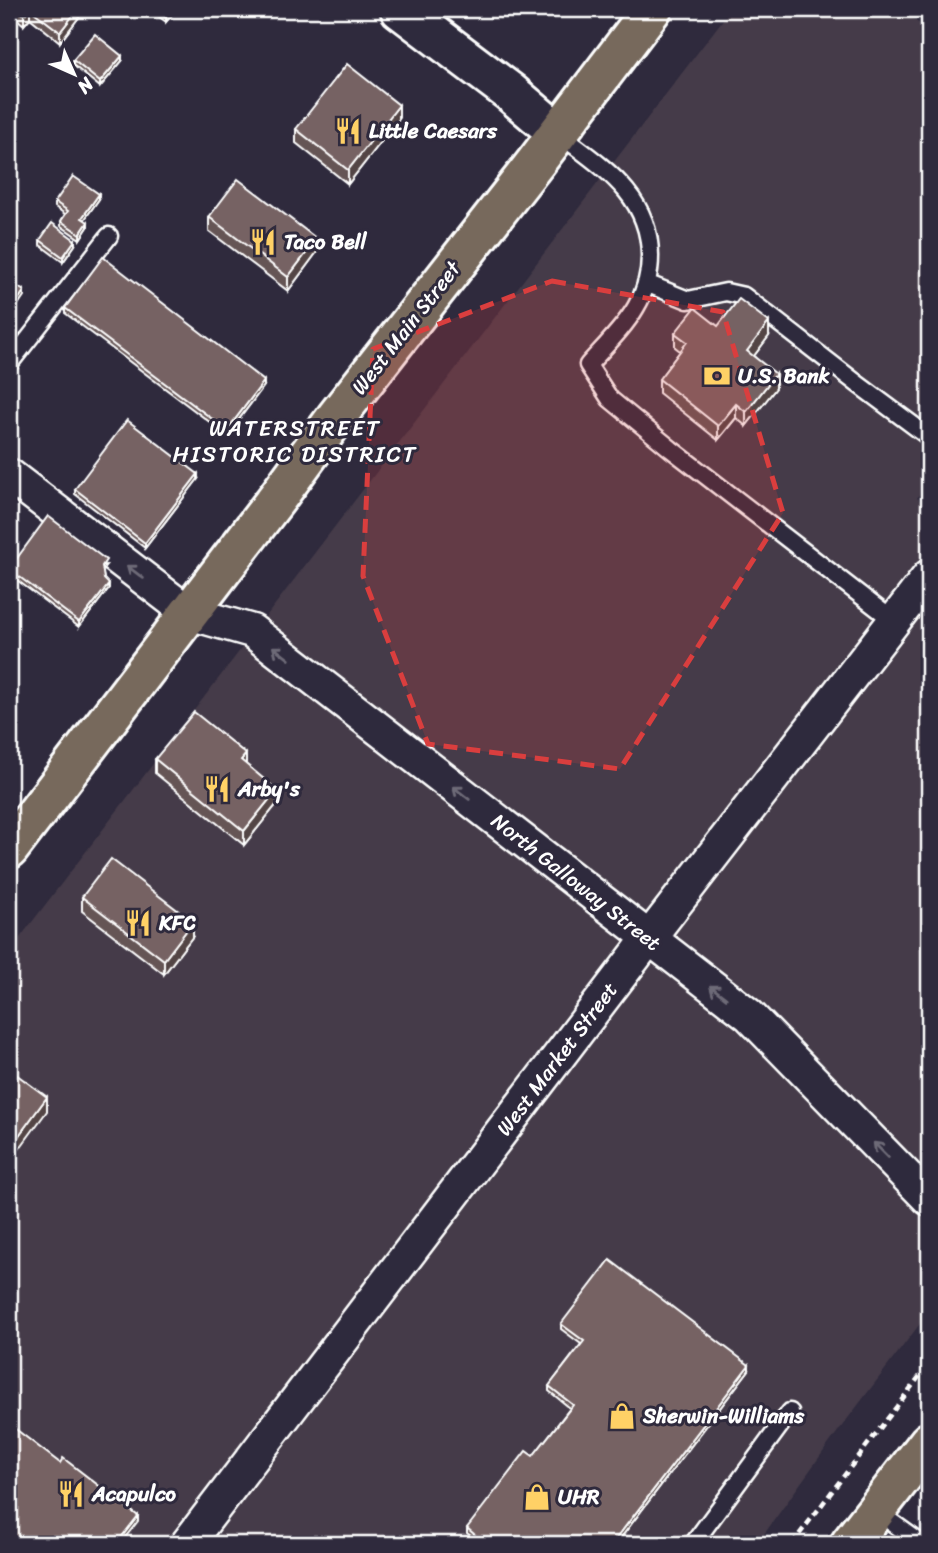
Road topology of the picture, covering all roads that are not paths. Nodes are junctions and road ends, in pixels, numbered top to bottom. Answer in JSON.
{"nodes":[{"id":1,"x":400,"y":9,"type":"edge"},
{"id":2,"x":652,"y":9,"type":"edge"},
{"id":3,"x":558,"y":133,"type":"junction"},
{"id":4,"x":109,"y":236,"type":"dead end"},
{"id":5,"x":646,"y":283,"type":"junction"},
{"id":6,"x":9,"y":364,"type":"edge"},
{"id":7,"x":929,"y":437,"type":"edge"},
{"id":8,"x":9,"y":475,"type":"edge"},
{"id":9,"x":929,"y":576,"type":"edge"},
{"id":10,"x":189,"y":613,"type":"junction"},
{"id":11,"x":894,"y":621,"type":"junction"},
{"id":12,"x":9,"y":849,"type":"edge"},
{"id":13,"x":649,"y":938,"type":"junction"},
{"id":14,"x":929,"y":1199,"type":"edge"},
{"id":15,"x":790,"y":1412,"type":"dead end"},
{"id":16,"x":929,"y":1442,"type":"edge"},
{"id":17,"x":876,"y":1511,"type":"junction"},
{"id":18,"x":187,"y":1544,"type":"edge"},
{"id":19,"x":693,"y":1544,"type":"edge"},
{"id":20,"x":850,"y":1544,"type":"edge"},
{"id":21,"x":922,"y":1544,"type":"edge"}],
"edges":[{"from":1,"to":3,"type":"street"},
{"from":2,"to":3,"type":"main road","name":"West Main Street"},
{"from":3,"to":5,"type":"lane"},
{"from":3,"to":10,"type":"main road","name":"West Main Street"},
{"from":4,"to":6,"type":"lane"},
{"from":5,"to":7,"type":"lane"},
{"from":5,"to":11,"type":"lane"},
{"from":10,"to":8,"type":"street","one_way":true},
{"from":9,"to":11,"type":"street","name":"West Market Street"},
{"from":10,"to":12,"type":"main road","name":"West Main Street"},
{"from":13,"to":10,"type":"street","name":"North Galloway Street","one_way":true},
{"from":11,"to":13,"type":"street","name":"West Market Street"},
{"from":14,"to":13,"type":"street","name":"North Galloway Street","one_way":true},
{"from":13,"to":18,"type":"street","name":"West Market Street"},
{"from":15,"to":19,"type":"lane"},
{"from":16,"to":17,"type":"main road"},
{"from":17,"to":20,"type":"main road"},
{"from":17,"to":21,"type":"lane"}]}
